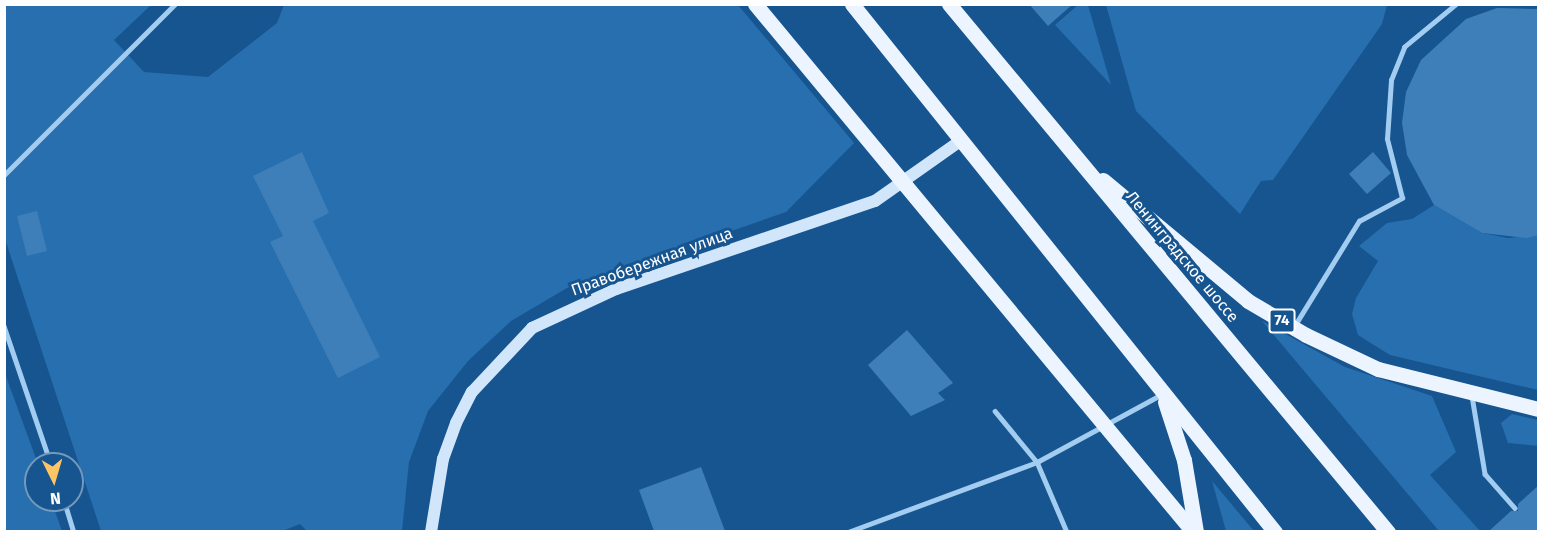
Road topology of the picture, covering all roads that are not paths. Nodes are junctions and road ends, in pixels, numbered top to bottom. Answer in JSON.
{"nodes":[{"id":1,"x":175,"y":4,"type":"edge"},
{"id":2,"x":755,"y":4,"type":"edge"},
{"id":3,"x":852,"y":4,"type":"edge"},
{"id":4,"x":949,"y":4,"type":"edge"},
{"id":5,"x":1456,"y":4,"type":"edge"},
{"id":6,"x":960,"y":141,"type":"junction"},
{"id":7,"x":1070,"y":151,"type":"junction"},
{"id":8,"x":4,"y":175,"type":"edge"},
{"id":9,"x":4,"y":326,"type":"edge"},
{"id":10,"x":1294,"y":328,"type":"junction"},
{"id":11,"x":1162,"y":394,"type":"junction"},
{"id":12,"x":1472,"y":395,"type":"junction"},
{"id":13,"x":1539,"y":409,"type":"edge"},
{"id":14,"x":995,"y":411,"type":"dead end"},
{"id":15,"x":47,"y":452,"type":"edge"},
{"id":16,"x":1037,"y":462,"type":"junction"},
{"id":17,"x":1515,"y":508,"type":"dead end"},
{"id":18,"x":68,"y":512,"type":"edge"},
{"id":19,"x":1192,"y":530,"type":"edge"},
{"id":20,"x":74,"y":531,"type":"edge"},
{"id":21,"x":431,"y":531,"type":"edge"},
{"id":22,"x":848,"y":531,"type":"edge"},
{"id":23,"x":1067,"y":531,"type":"edge"},
{"id":24,"x":1275,"y":531,"type":"edge"},
{"id":25,"x":1388,"y":531,"type":"edge"}],
"edges":[{"from":1,"to":8,"type":"lane"},
{"from":2,"to":19,"type":"main road","bridge":true},
{"from":3,"to":6,"type":"main road"},
{"from":4,"to":7,"type":"main road","name":"Ленинградское шоссе"},
{"from":5,"to":10,"type":"lane"},
{"from":6,"to":11,"type":"main road"},
{"from":6,"to":21,"type":"street","name":"Правобережная улица"},
{"from":7,"to":10,"type":"main road","number":"74"},
{"from":7,"to":25,"type":"main road","name":"Ленинградское шоссе"},
{"from":9,"to":15,"type":"lane"},
{"from":10,"to":12,"type":"main road","number":"74"},
{"from":11,"to":16,"type":"lane"},
{"from":11,"to":19,"type":"main road"},
{"from":11,"to":24,"type":"main road"},
{"from":12,"to":13,"type":"main road","number":"74"},
{"from":12,"to":17,"type":"lane"},
{"from":14,"to":16,"type":"lane"},
{"from":16,"to":22,"type":"lane"},
{"from":16,"to":23,"type":"lane"},
{"from":18,"to":20,"type":"lane"}]}
